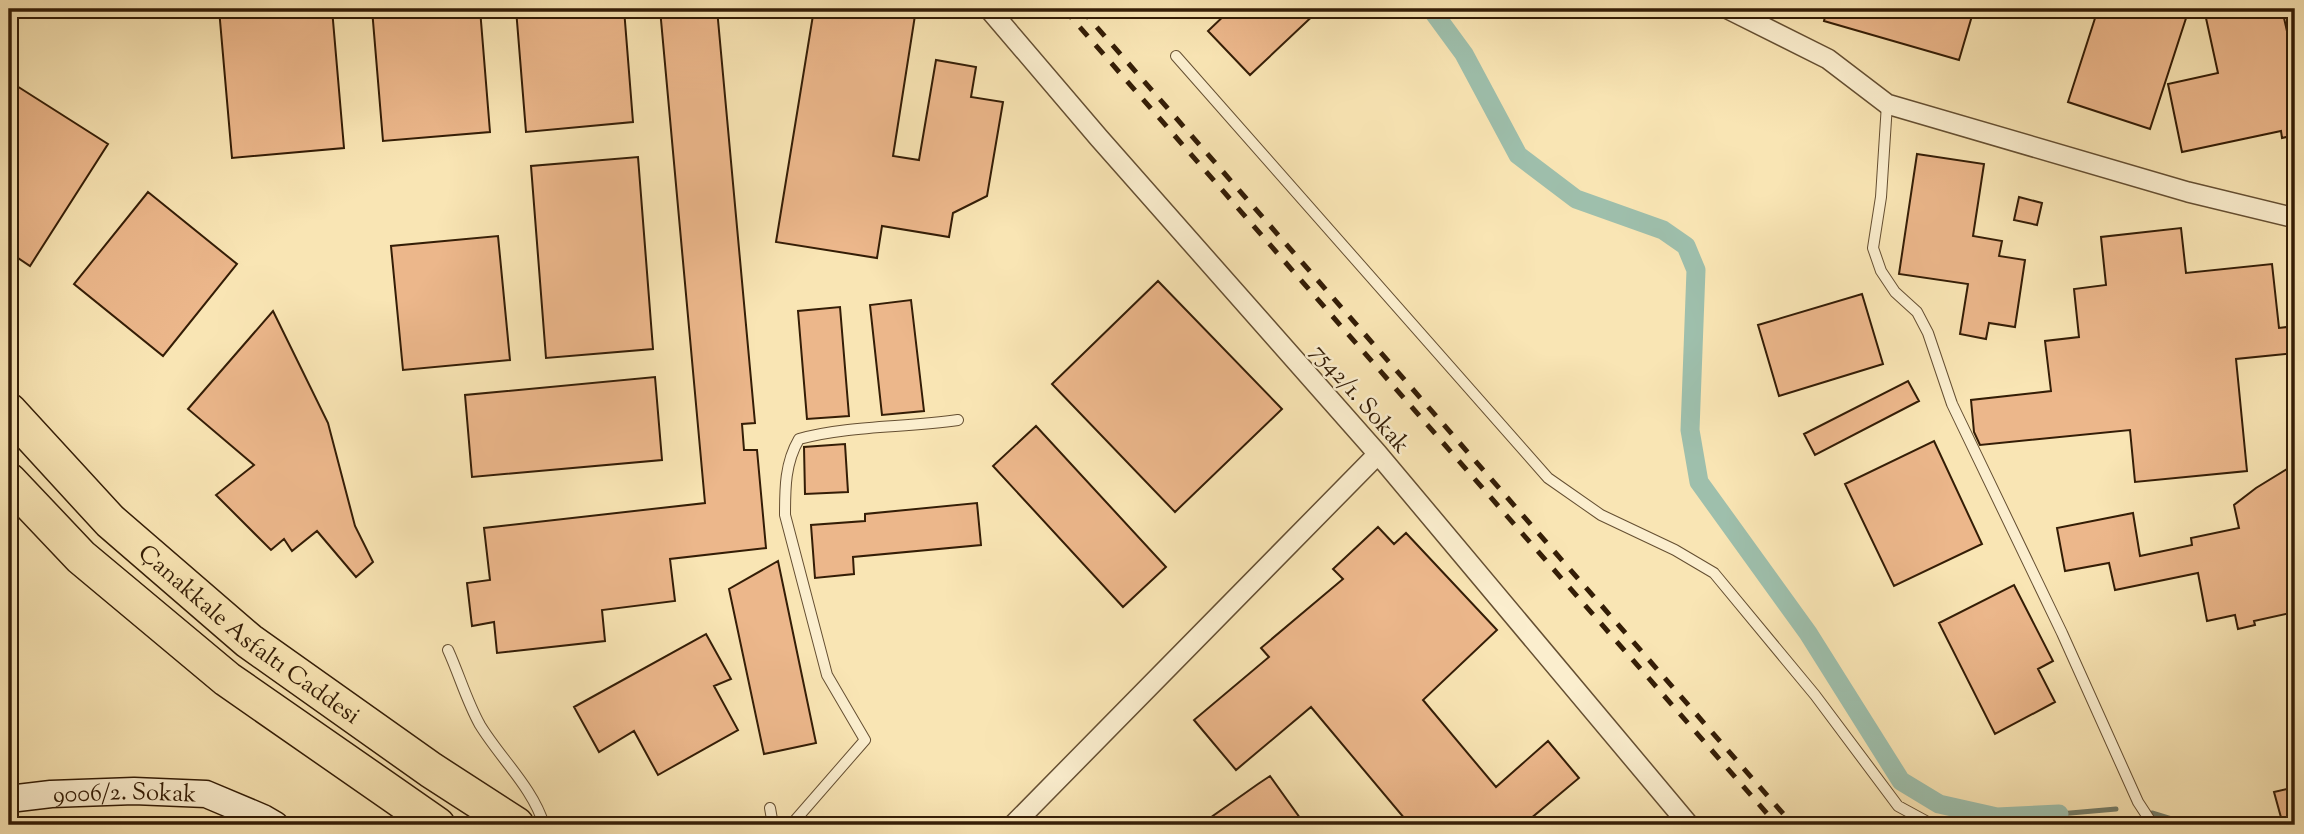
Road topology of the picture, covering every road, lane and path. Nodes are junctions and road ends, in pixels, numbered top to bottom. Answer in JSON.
{"nodes":[{"id":1,"x":989,"y":9,"type":"edge"},
{"id":2,"x":1728,"y":9,"type":"edge"},
{"id":3,"x":1176,"y":56,"type":"dead end"},
{"id":4,"x":1887,"y":104,"type":"junction"},
{"id":5,"x":2295,"y":218,"type":"edge"},
{"id":6,"x":9,"y":411,"type":"edge"},
{"id":7,"x":958,"y":420,"type":"dead end"},
{"id":8,"x":1378,"y":454,"type":"junction"},
{"id":9,"x":9,"y":481,"type":"edge"},
{"id":10,"x":448,"y":650,"type":"dead end"},
{"id":11,"x":9,"y":799,"type":"edge"},
{"id":12,"x":770,"y":808,"type":"dead end"},
{"id":13,"x":275,"y":825,"type":"edge"},
{"id":14,"x":437,"y":825,"type":"edge"},
{"id":15,"x":516,"y":825,"type":"edge"},
{"id":16,"x":544,"y":825,"type":"edge"},
{"id":17,"x":773,"y":825,"type":"edge"},
{"id":18,"x":791,"y":825,"type":"edge"},
{"id":19,"x":875,"y":825,"type":"edge"},
{"id":20,"x":902,"y":825,"type":"edge"},
{"id":21,"x":1013,"y":825,"type":"edge"},
{"id":22,"x":1689,"y":825,"type":"edge"},
{"id":23,"x":1934,"y":825,"type":"edge"},
{"id":24,"x":2153,"y":825,"type":"edge"}],
"edges":[{"from":1,"to":8,"type":"street","name":"7542/1. Sokak"},
{"from":2,"to":4,"type":"street"},
{"from":3,"to":23,"type":"lane"},
{"from":4,"to":5,"type":"street"},
{"from":4,"to":24,"type":"lane"},
{"from":6,"to":15,"type":"highway","name":"Çanakkale Asfaltı Caddesi"},
{"from":7,"to":18,"type":"lane"},
{"from":8,"to":21,"type":"street"},
{"from":8,"to":22,"type":"street","name":"7542/1. Sokak"},
{"from":9,"to":14,"type":"highway","name":"Çanakkale Asfaltı Caddesi"},
{"from":10,"to":16,"type":"lane"},
{"from":11,"to":13,"type":"street","name":"9006/2. Sokak"},
{"from":12,"to":17,"type":"lane"},
{"from":19,"to":20,"type":"lane"}]}
